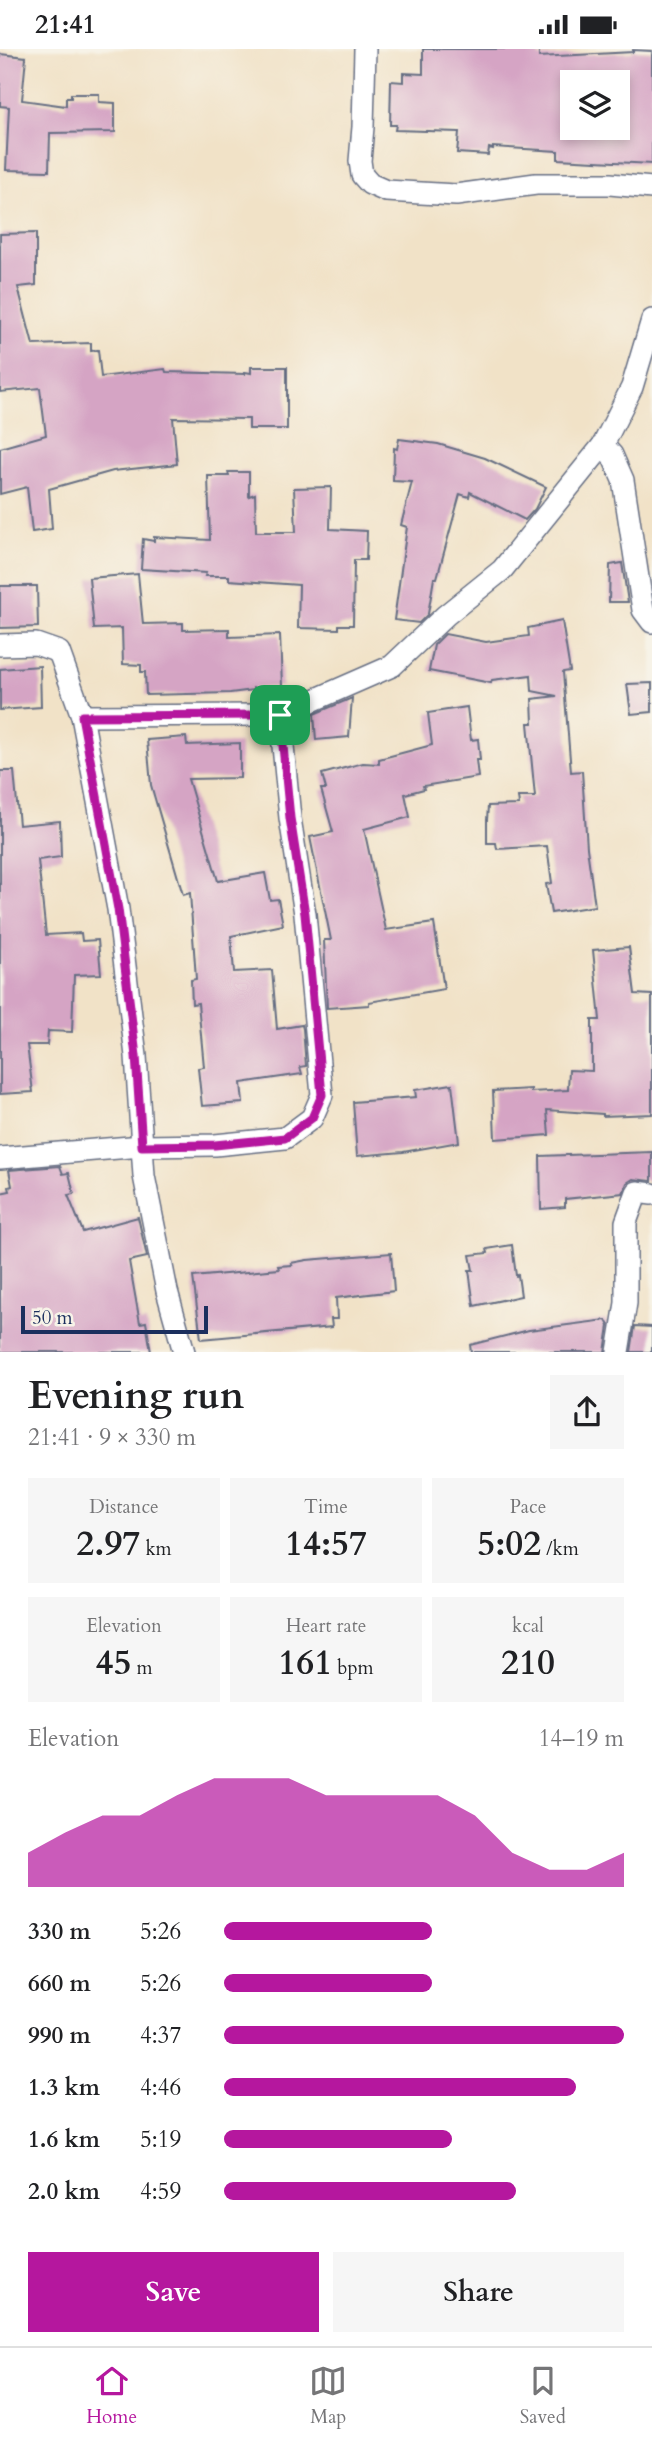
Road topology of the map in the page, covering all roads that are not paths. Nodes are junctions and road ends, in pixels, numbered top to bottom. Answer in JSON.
{"nodes":[{"id":1,"x":365,"y":49,"type":"edge"},
{"id":2,"x":652,"y":188,"type":"edge"},
{"id":3,"x":652,"y":320,"type":"edge"},
{"id":4,"x":603,"y":445,"type":"junction"},
{"id":5,"x":652,"y":622,"type":"edge"},
{"id":6,"x":0,"y":645,"type":"edge"},
{"id":7,"x":280,"y":715,"type":"junction"},
{"id":8,"x":82,"y":716,"type":"junction"},
{"id":9,"x":142,"y":1146,"type":"junction"},
{"id":10,"x":0,"y":1158,"type":"edge"},
{"id":11,"x":652,"y":1193,"type":"edge"},
{"id":12,"x":184,"y":1352,"type":"edge"},
{"id":13,"x":618,"y":1352,"type":"edge"}],
"edges":[{"from":1,"to":2,"type":"street"},
{"from":3,"to":4,"type":"street"},
{"from":4,"to":5,"type":"street"},
{"from":4,"to":7,"type":"street"},
{"from":6,"to":8,"type":"street"},
{"from":7,"to":8,"type":"street"},
{"from":7,"to":9,"type":"street"},
{"from":8,"to":9,"type":"street"},
{"from":9,"to":10,"type":"street"},
{"from":9,"to":12,"type":"street"},
{"from":11,"to":13,"type":"street"}]}
